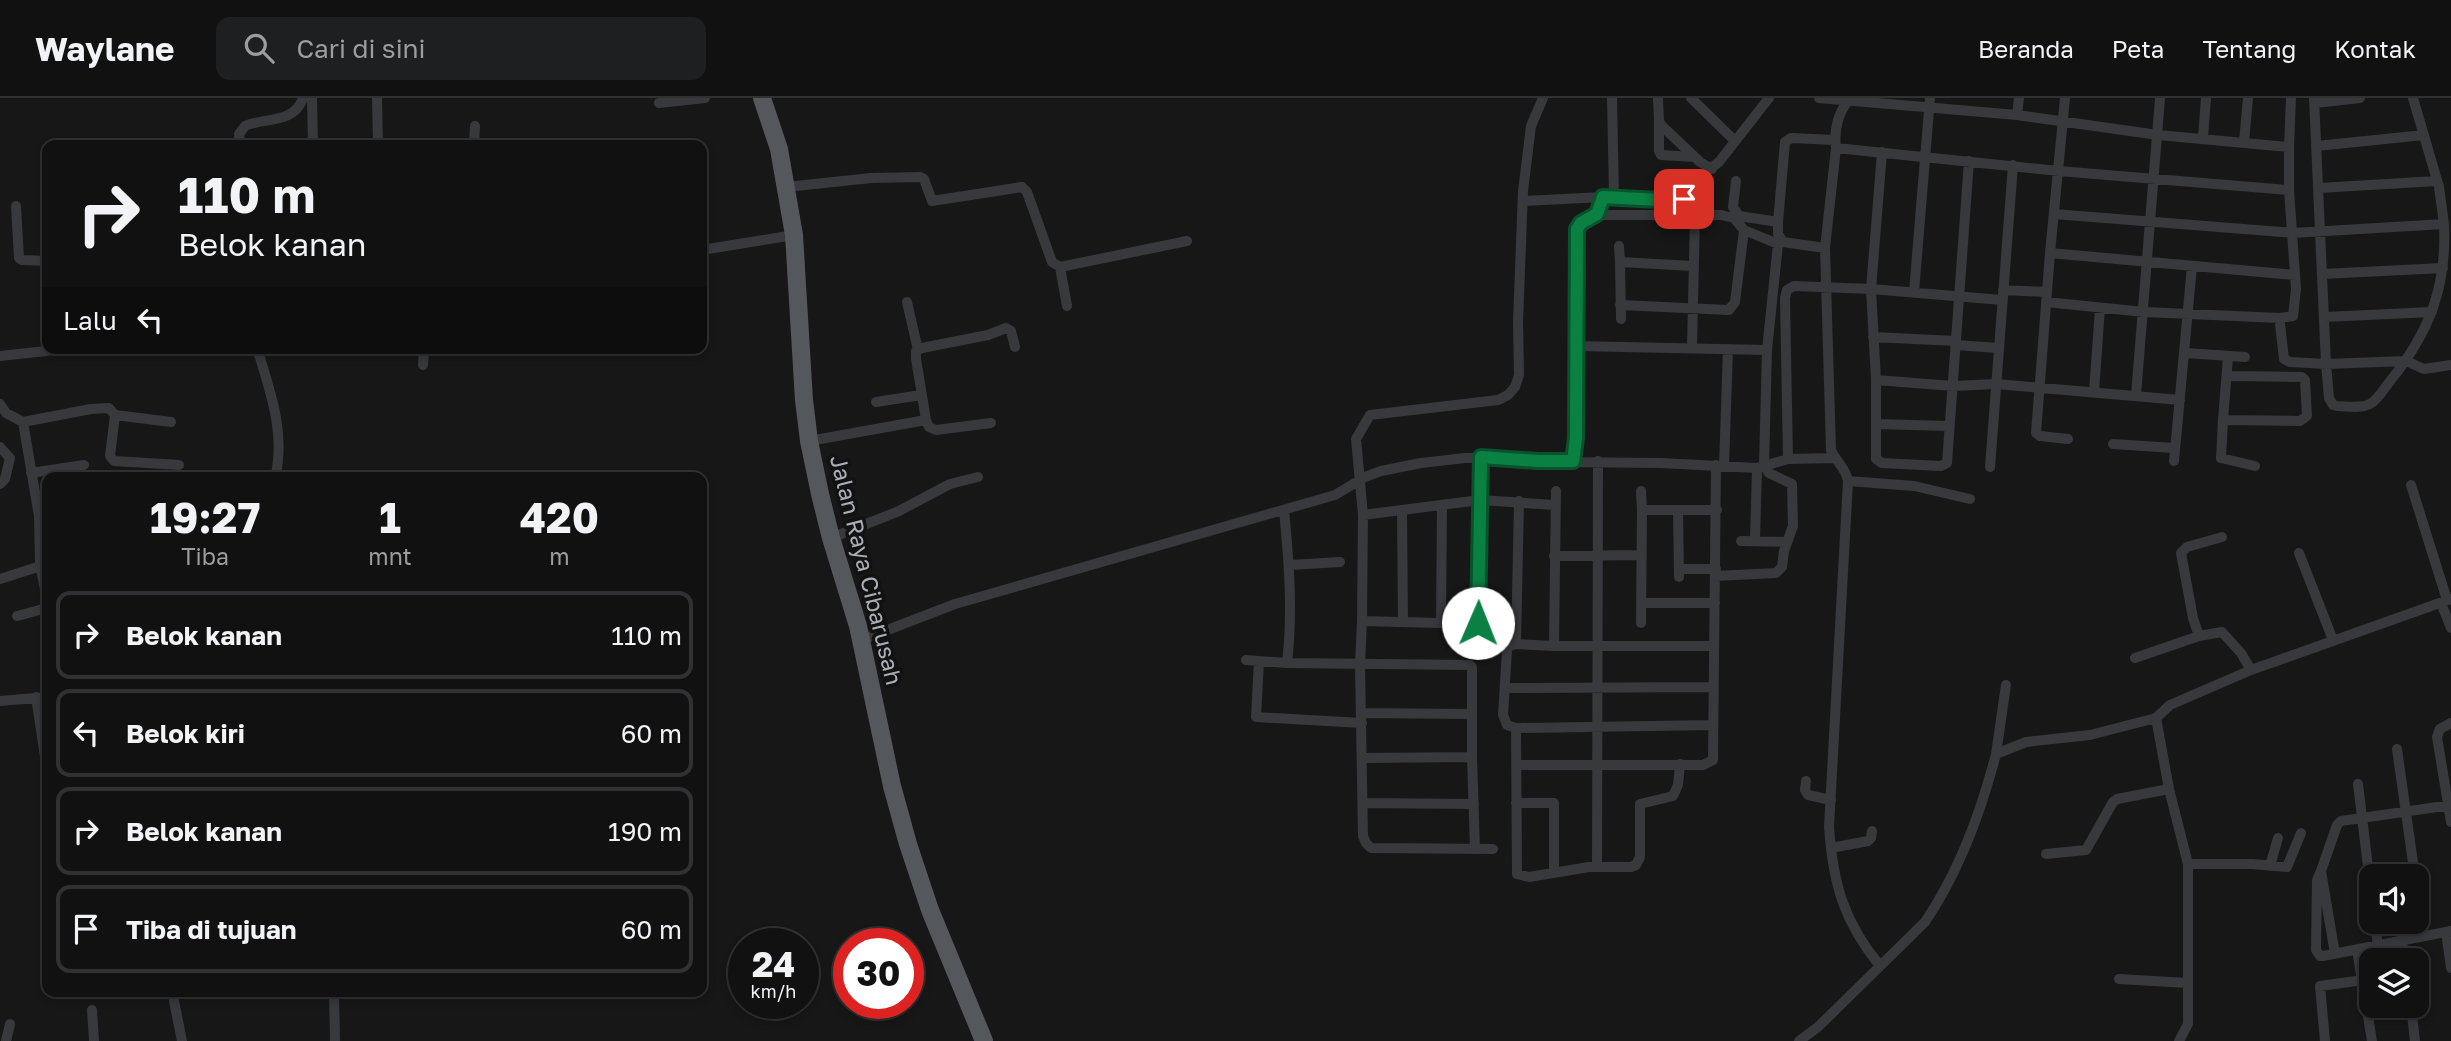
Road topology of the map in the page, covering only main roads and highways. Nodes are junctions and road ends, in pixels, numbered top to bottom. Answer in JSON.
{"nodes":[{"id":1,"x":760,"y":98,"type":"edge"},
{"id":2,"x":793,"y":236,"type":"junction"},
{"id":3,"x":850,"y":603,"type":"junction"},
{"id":4,"x":982,"y":1041,"type":"edge"}],
"edges":[{"from":1,"to":2,"type":"main road","name":"Jalan Raya Cibarusah"},
{"from":1,"to":2,"type":"main road","name":"Jalan Raya Cibarusah"},
{"from":2,"to":3,"type":"main road","name":"Jalan Raya Cibarusah"},
{"from":2,"to":3,"type":"main road","name":"Jalan Raya Cibarusah"},
{"from":3,"to":4,"type":"main road","name":"Jalan Raya Cibarusah"}]}
